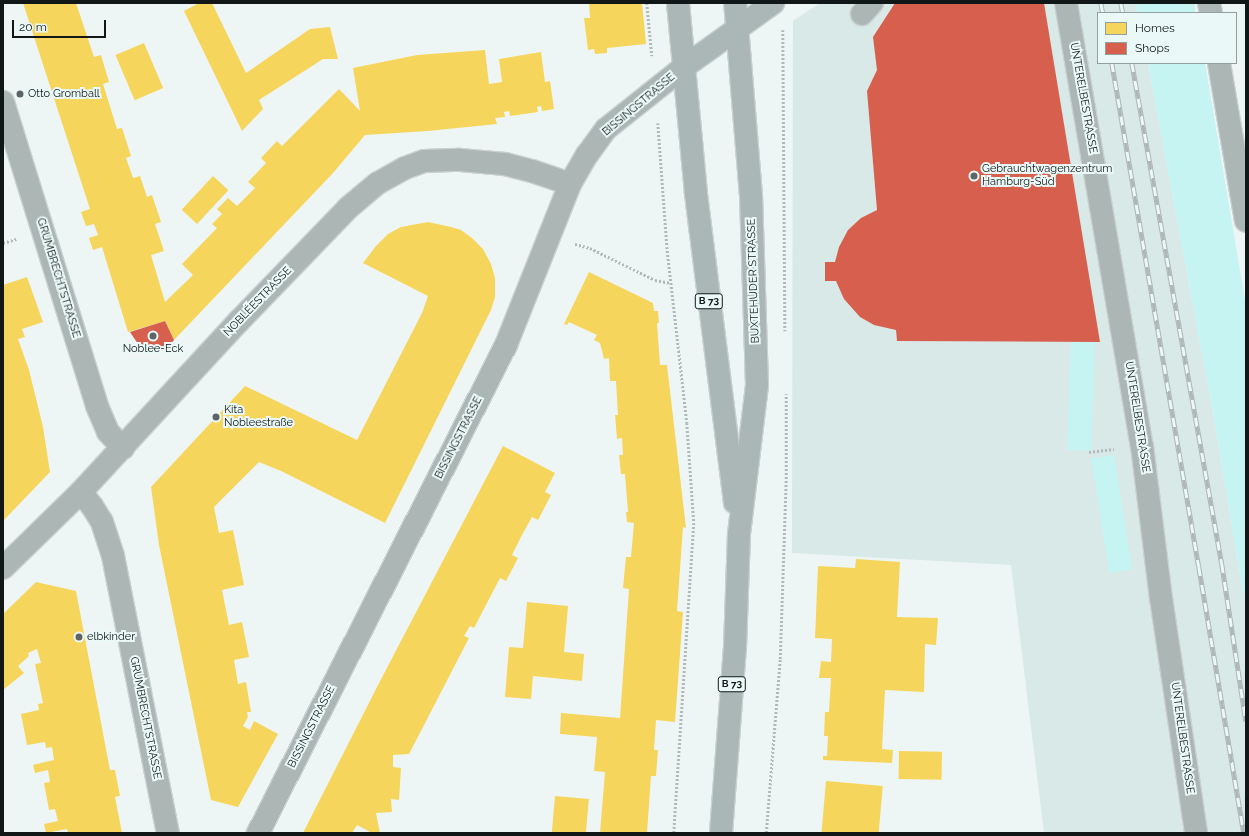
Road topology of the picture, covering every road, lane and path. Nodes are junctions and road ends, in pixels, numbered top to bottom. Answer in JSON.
{"nodes":[{"id":1,"x":647,"y":3,"type":"edge"},
{"id":2,"x":678,"y":3,"type":"edge"},
{"id":3,"x":735,"y":3,"type":"edge"},
{"id":4,"x":773,"y":3,"type":"edge"},
{"id":5,"x":1066,"y":3,"type":"edge"},
{"id":6,"x":738,"y":27,"type":"junction"},
{"id":7,"x":1219,"y":64,"type":"edge"},
{"id":8,"x":684,"y":67,"type":"junction"},
{"id":9,"x":655,"y":90,"type":"junction"},
{"id":10,"x":3,"y":102,"type":"edge"},
{"id":11,"x":570,"y":184,"type":"junction"},
{"id":12,"x":1246,"y":221,"type":"edge"},
{"id":13,"x":550,"y":236,"type":"junction"},
{"id":14,"x":671,"y":283,"type":"junction"},
{"id":15,"x":122,"y":448,"type":"junction"},
{"id":16,"x":1114,"y":449,"type":"dead end"},
{"id":17,"x":1089,"y":452,"type":"dead end"},
{"id":18,"x":81,"y":492,"type":"junction"},
{"id":19,"x":739,"y":534,"type":"junction"},
{"id":20,"x":3,"y":568,"type":"edge"},
{"id":21,"x":168,"y":833,"type":"edge"},
{"id":22,"x":258,"y":833,"type":"edge"},
{"id":23,"x":674,"y":833,"type":"edge"},
{"id":24,"x":721,"y":833,"type":"edge"},
{"id":25,"x":1196,"y":833,"type":"edge"}],
"edges":[{"from":1,"to":9,"type":"path"},
{"from":2,"to":8,"type":"main road","number":"B 73"},
{"from":3,"to":6,"type":"main road","number":"B 73"},
{"from":4,"to":6,"type":"main road"},
{"from":5,"to":25,"type":"street","name":"UNTERELBESTRASSE"},
{"from":6,"to":8,"type":"main road"},
{"from":6,"to":19,"type":"main road","name":"BUXTEHUDER STRASSE","number":"B 73"},
{"from":7,"to":12,"type":"street"},
{"from":8,"to":9,"type":"street","name":"BISSINGSTRASSE"},
{"from":8,"to":19,"type":"main road","name":"BUXTEHUDER STRASSE","number":"B 73"},
{"from":9,"to":11,"type":"street","name":"BISSINGSTRASSE"},
{"from":9,"to":14,"type":"path"},
{"from":10,"to":15,"type":"street","name":"GRUMBRECHTSTRASSE"},
{"from":11,"to":13,"type":"street","name":"BISSINGSTRASSE"},
{"from":11,"to":15,"type":"street","name":"NOBLÉESTRASSE"},
{"from":13,"to":14,"type":"path"},
{"from":13,"to":22,"type":"street","name":"BISSINGSTRASSE"},
{"from":14,"to":23,"type":"path"},
{"from":15,"to":18,"type":"street","name":"NOBLÉESTRASSE"},
{"from":16,"to":17,"type":"path"},
{"from":18,"to":20,"type":"street","name":"NOBLÉESTRASSE"},
{"from":18,"to":21,"type":"street","name":"GRUMBRECHTSTRASSE"},
{"from":19,"to":24,"type":"main road","name":"BUXTEHUDER STRASSE","number":"B 73"}]}
